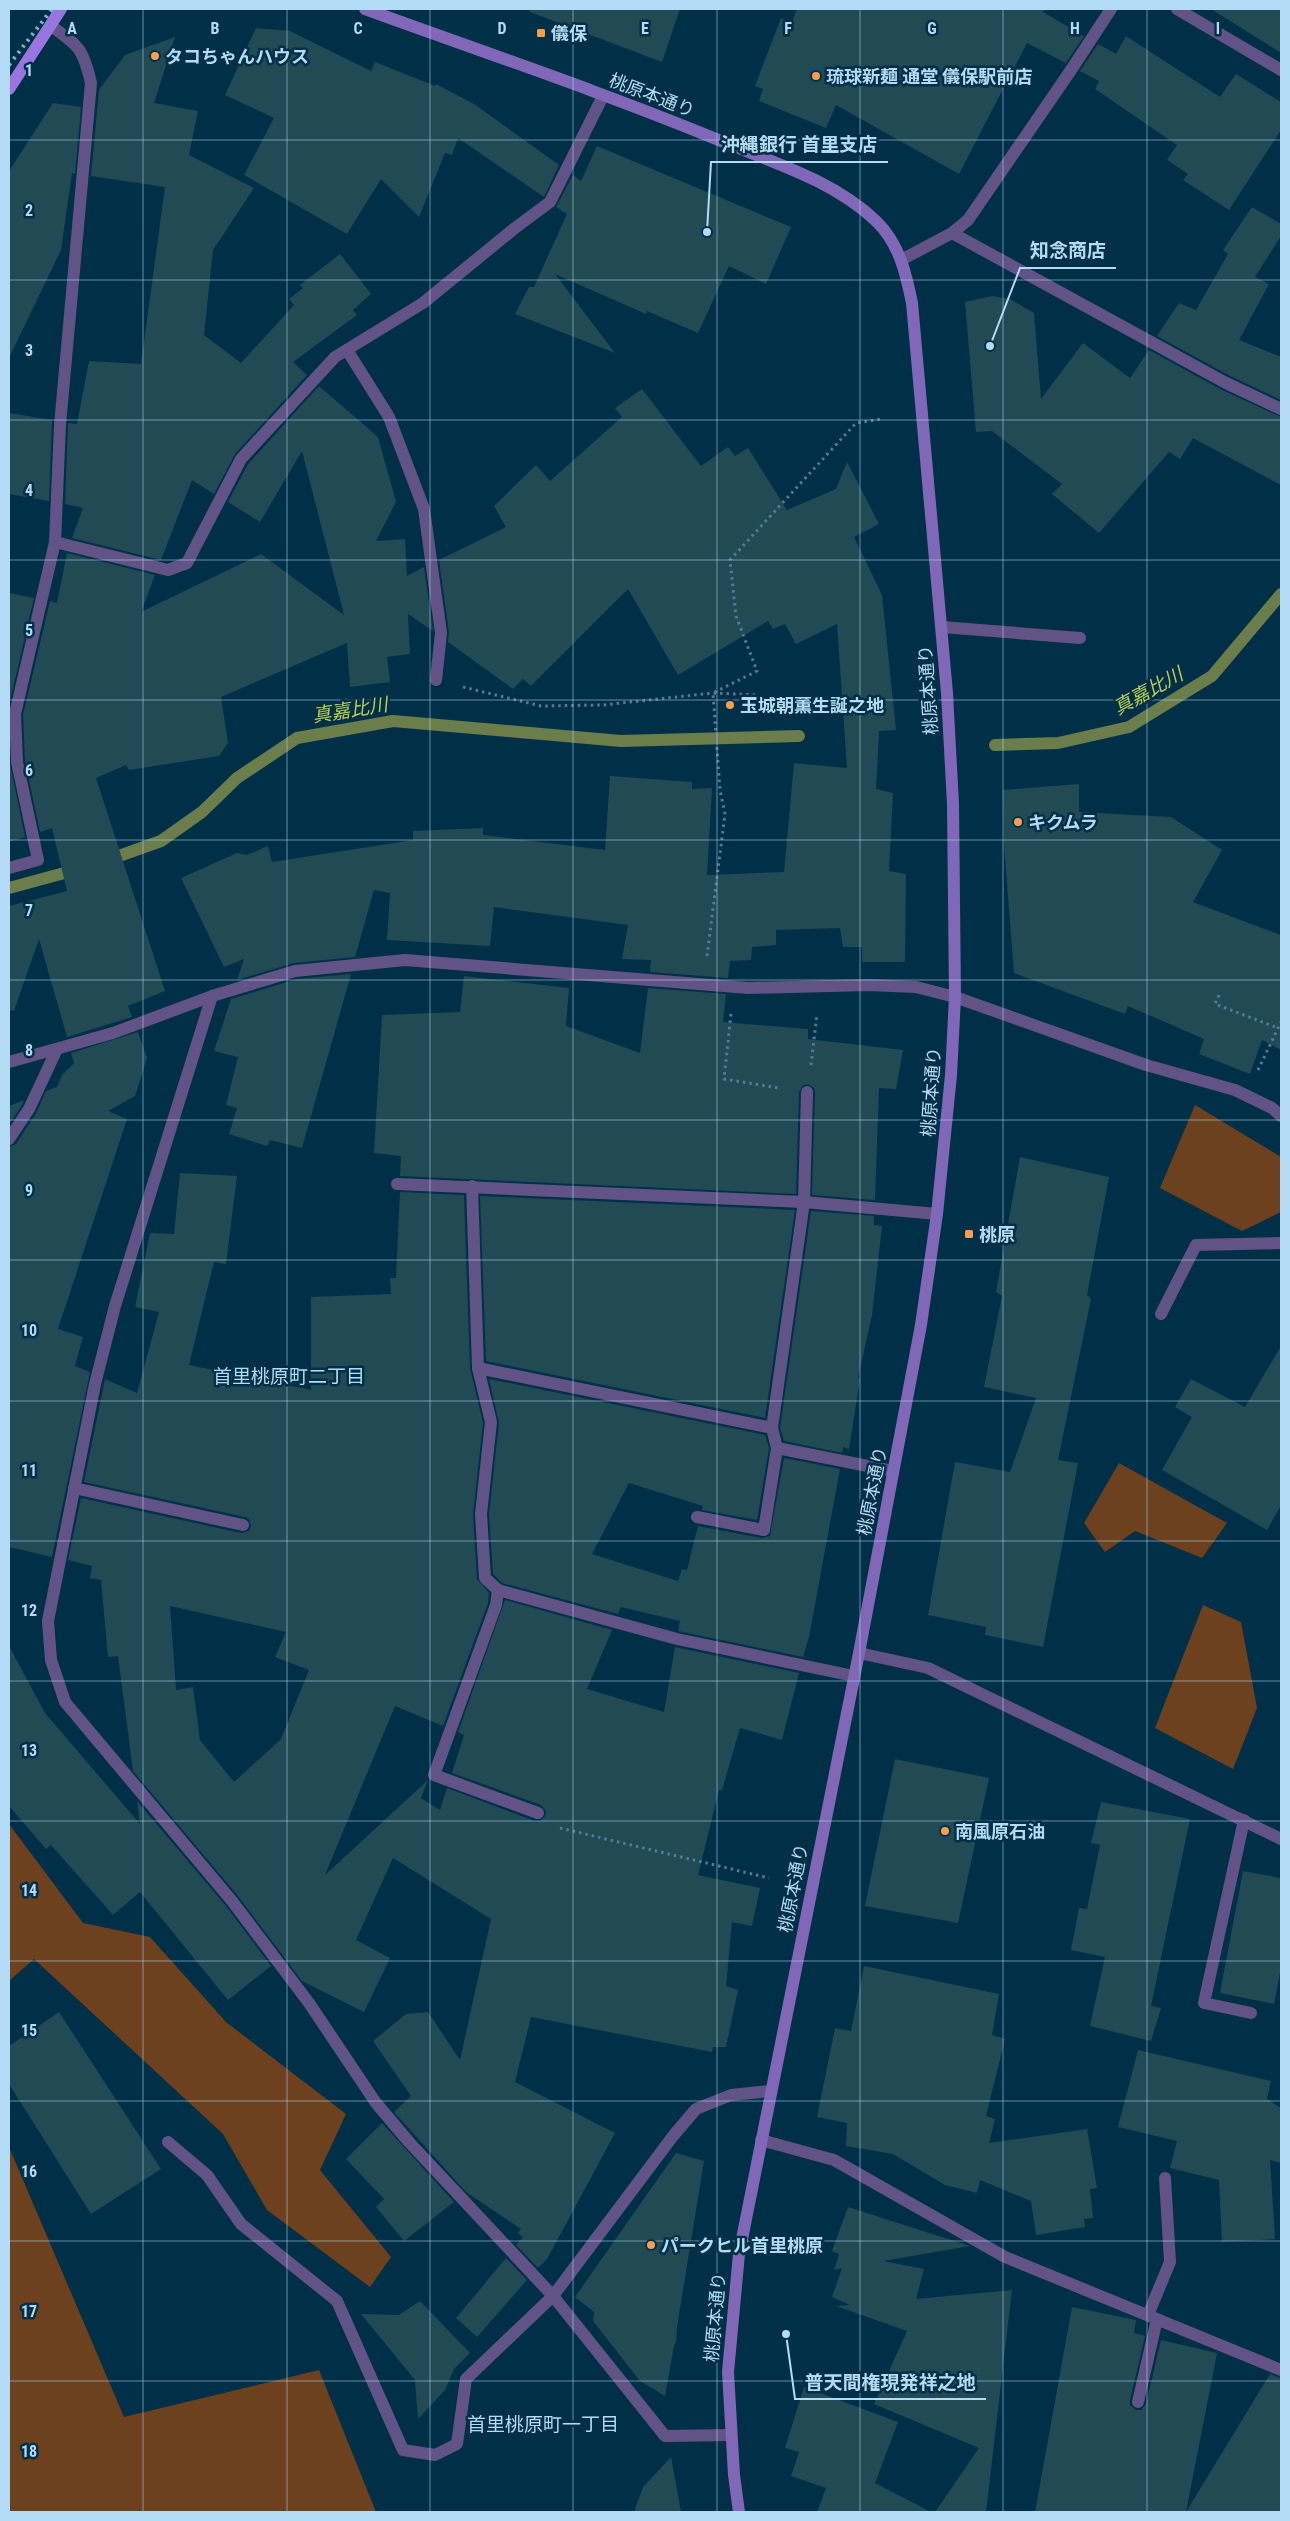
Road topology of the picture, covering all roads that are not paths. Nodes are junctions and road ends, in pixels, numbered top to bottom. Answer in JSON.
{"nodes":[{"id":1,"x":61,"y":9,"type":"edge"},
{"id":2,"x":365,"y":9,"type":"edge"},
{"id":3,"x":1111,"y":9,"type":"edge"},
{"id":4,"x":1177,"y":9,"type":"edge"},
{"id":5,"x":51,"y":26,"type":"junction"},
{"id":6,"x":1281,"y":70,"type":"edge"},
{"id":7,"x":9,"y":89,"type":"edge"},
{"id":8,"x":603,"y":96,"type":"junction"},
{"id":9,"x":952,"y":233,"type":"junction"},
{"id":10,"x":902,"y":260,"type":"junction"},
{"id":11,"x":347,"y":350,"type":"junction"},
{"id":12,"x":1281,"y":409,"type":"edge"},
{"id":13,"x":55,"y":542,"type":"junction"},
{"id":14,"x":942,"y":627,"type":"junction"},
{"id":15,"x":1080,"y":638,"type":"dead end"},
{"id":16,"x":436,"y":680,"type":"road end"},
{"id":17,"x":9,"y":868,"type":"edge"},
{"id":18,"x":212,"y":996,"type":"junction"},
{"id":19,"x":955,"y":997,"type":"junction"},
{"id":20,"x":57,"y":1049,"type":"junction"},
{"id":21,"x":9,"y":1062,"type":"edge"},
{"id":22,"x":807,"y":1092,"type":"road end"},
{"id":23,"x":1281,"y":1116,"type":"edge"},
{"id":24,"x":9,"y":1139,"type":"edge"},
{"id":25,"x":397,"y":1184,"type":"dead end"},
{"id":26,"x":472,"y":1186,"type":"junction"},
{"id":27,"x":804,"y":1202,"type":"junction"},
{"id":28,"x":937,"y":1214,"type":"junction"},
{"id":29,"x":1281,"y":1243,"type":"edge"},
{"id":30,"x":1161,"y":1314,"type":"dead end"},
{"id":31,"x":478,"y":1368,"type":"junction"},
{"id":32,"x":772,"y":1428,"type":"junction"},
{"id":33,"x":777,"y":1448,"type":"junction"},
{"id":34,"x":893,"y":1471,"type":"junction"},
{"id":35,"x":74,"y":1488,"type":"junction"},
{"id":36,"x":696,"y":1517,"type":"dead end"},
{"id":37,"x":243,"y":1525,"type":"dead end"},
{"id":38,"x":498,"y":1590,"type":"junction"},
{"id":39,"x":859,"y":1653,"type":"junction"},
{"id":40,"x":854,"y":1676,"type":"junction"},
{"id":41,"x":538,"y":1813,"type":"road end"},
{"id":42,"x":1244,"y":1820,"type":"junction"},
{"id":43,"x":1281,"y":1839,"type":"edge"},
{"id":44,"x":1250,"y":2013,"type":"dead end"},
{"id":45,"x":770,"y":2091,"type":"junction"},
{"id":46,"x":761,"y":2140,"type":"junction"},
{"id":47,"x":168,"y":2142,"type":"dead end"},
{"id":48,"x":1165,"y":2178,"type":"dead end"},
{"id":49,"x":554,"y":2296,"type":"junction"},
{"id":50,"x":1152,"y":2317,"type":"junction"},
{"id":51,"x":1281,"y":2370,"type":"edge"},
{"id":52,"x":1138,"y":2402,"type":"dead end"},
{"id":53,"x":731,"y":2435,"type":"junction"},
{"id":54,"x":739,"y":2512,"type":"edge"}],
"edges":[{"from":1,"to":5,"type":"main road"},
{"from":2,"to":8,"type":"main road","name":"桃原本通り"},
{"from":3,"to":9,"type":"street"},
{"from":4,"to":6,"type":"street"},
{"from":5,"to":7,"type":"main road"},
{"from":5,"to":13,"type":"street"},
{"from":8,"to":10,"type":"main road","name":"桃原本通り"},
{"from":8,"to":11,"type":"street"},
{"from":9,"to":10,"type":"street"},
{"from":9,"to":12,"type":"street"},
{"from":10,"to":14,"type":"main road","name":"桃原本通り"},
{"from":11,"to":13,"type":"street"},
{"from":11,"to":16,"type":"street"},
{"from":13,"to":17,"type":"street"},
{"from":14,"to":15,"type":"street"},
{"from":14,"to":19,"type":"main road","name":"桃原本通り"},
{"from":18,"to":19,"type":"street"},
{"from":18,"to":20,"type":"street"},
{"from":18,"to":35,"type":"street"},
{"from":19,"to":23,"type":"street"},
{"from":19,"to":28,"type":"main road","name":"桃原本通り"},
{"from":20,"to":21,"type":"street"},
{"from":20,"to":24,"type":"street"},
{"from":22,"to":27,"type":"street"},
{"from":25,"to":26,"type":"street"},
{"from":26,"to":27,"type":"street"},
{"from":26,"to":31,"type":"street"},
{"from":27,"to":28,"type":"street"},
{"from":27,"to":32,"type":"street"},
{"from":28,"to":34,"type":"main road","name":"桃原本通り"},
{"from":29,"to":30,"type":"street"},
{"from":31,"to":32,"type":"street"},
{"from":31,"to":38,"type":"street"},
{"from":32,"to":33,"type":"street"},
{"from":33,"to":34,"type":"street"},
{"from":33,"to":36,"type":"street"},
{"from":34,"to":39,"type":"main road","name":"桃原本通り"},
{"from":35,"to":37,"type":"street"},
{"from":35,"to":49,"type":"street"},
{"from":38,"to":40,"type":"street"},
{"from":38,"to":41,"type":"street"},
{"from":39,"to":40,"type":"main road","name":"桃原本通り"},
{"from":39,"to":42,"type":"street"},
{"from":40,"to":45,"type":"main road","name":"桃原本通り"},
{"from":42,"to":43,"type":"street"},
{"from":42,"to":44,"type":"street"},
{"from":45,"to":46,"type":"main road","name":"桃原本通り"},
{"from":45,"to":49,"type":"street"},
{"from":46,"to":50,"type":"street"},
{"from":46,"to":53,"type":"main road","name":"桃原本通り"},
{"from":47,"to":49,"type":"street"},
{"from":48,"to":50,"type":"street"},
{"from":49,"to":53,"type":"street"},
{"from":50,"to":51,"type":"street"},
{"from":50,"to":52,"type":"street"},
{"from":53,"to":54,"type":"main road","name":"桃原本通り"}]}
